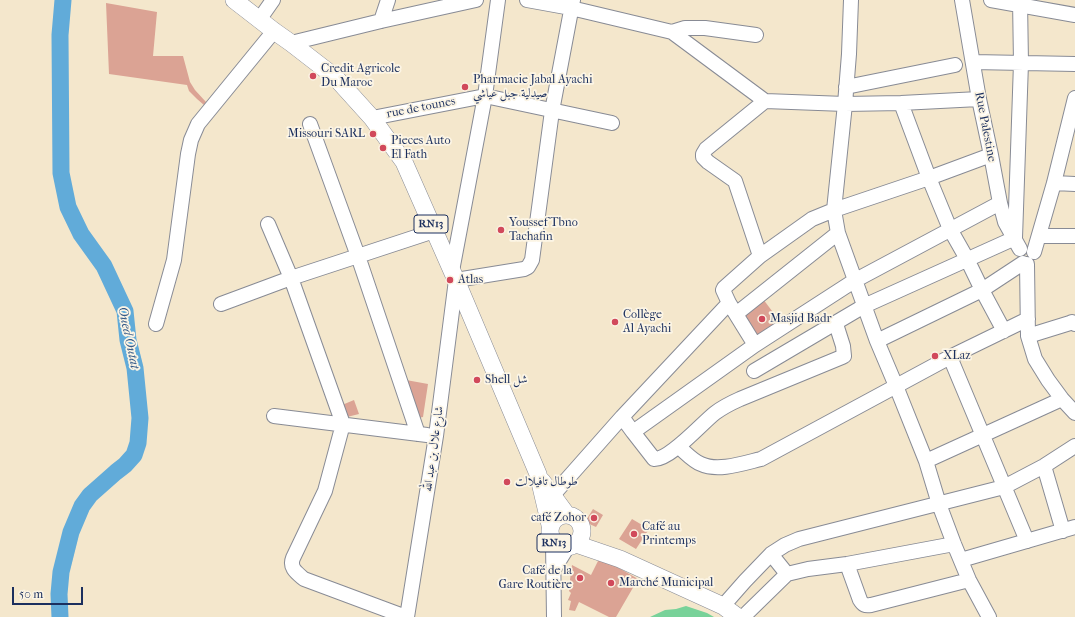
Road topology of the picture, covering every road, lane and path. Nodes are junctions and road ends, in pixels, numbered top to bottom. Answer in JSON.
{"nodes":[{"id":1,"x":234,"y":0,"type":"edge"},
{"id":2,"x":273,"y":0,"type":"edge"},
{"id":3,"x":388,"y":0,"type":"edge"},
{"id":4,"x":476,"y":0,"type":"edge"},
{"id":5,"x":498,"y":0,"type":"edge"},
{"id":6,"x":527,"y":0,"type":"edge"},
{"id":7,"x":851,"y":0,"type":"edge"},
{"id":8,"x":962,"y":0,"type":"edge"},
{"id":9,"x":991,"y":0,"type":"edge"},
{"id":10,"x":1020,"y":2,"type":"edge"},
{"id":11,"x":572,"y":4,"type":"edge"},
{"id":12,"x":1075,"y":15,"type":"edge"},
{"id":13,"x":259,"y":20,"type":"junction"},
{"id":14,"x":381,"y":21,"type":"junction"},
{"id":15,"x":274,"y":31,"type":"junction"},
{"id":16,"x":672,"y":32,"type":"junction"},
{"id":17,"x":756,"y":35,"type":"dead end"},
{"id":18,"x":291,"y":43,"type":"junction"},
{"id":19,"x":973,"y":62,"type":"junction"},
{"id":20,"x":1021,"y":62,"type":"junction"},
{"id":21,"x":1075,"y":64,"type":"edge"},
{"id":22,"x":955,"y":65,"type":"dead end"},
{"id":23,"x":846,"y":87,"type":"junction"},
{"id":24,"x":484,"y":96,"type":"junction"},
{"id":25,"x":1075,"y":98,"type":"edge"},
{"id":26,"x":979,"y":99,"type":"junction"},
{"id":27,"x":765,"y":101,"type":"junction"},
{"id":28,"x":901,"y":102,"type":"junction"},
{"id":29,"x":845,"y":104,"type":"junction"},
{"id":30,"x":552,"y":111,"type":"junction"},
{"id":31,"x":372,"y":118,"type":"junction"},
{"id":32,"x":1073,"y":119,"type":"edge"},
{"id":33,"x":612,"y":123,"type":"dead end"},
{"id":34,"x":310,"y":124,"type":"dead end"},
{"id":35,"x":991,"y":155,"type":"junction"},
{"id":36,"x":929,"y":178,"type":"junction"},
{"id":37,"x":1054,"y":183,"type":"junction"},
{"id":38,"x":1075,"y":184,"type":"edge"},
{"id":39,"x":1000,"y":203,"type":"junction"},
{"id":40,"x":834,"y":210,"type":"junction"},
{"id":41,"x":268,"y":224,"type":"dead end"},
{"id":42,"x":950,"y":229,"type":"junction"},
{"id":43,"x":434,"y":231,"type":"junction"},
{"id":44,"x":838,"y":233,"type":"junction"},
{"id":45,"x":1039,"y":236,"type":"junction"},
{"id":46,"x":1075,"y":236,"type":"edge"},
{"id":47,"x":1018,"y":243,"type":"junction"},
{"id":48,"x":1034,"y":252,"type":"junction"},
{"id":49,"x":358,"y":256,"type":"junction"},
{"id":50,"x":760,"y":256,"type":"junction"},
{"id":51,"x":967,"y":259,"type":"junction"},
{"id":52,"x":1025,"y":264,"type":"junction"},
{"id":53,"x":454,"y":276,"type":"junction"},
{"id":54,"x":291,"y":278,"type":"junction"},
{"id":55,"x":854,"y":281,"type":"junction"},
{"id":56,"x":982,"y":290,"type":"junction"},
{"id":57,"x":221,"y":304,"type":"dead end"},
{"id":58,"x":864,"y":306,"type":"junction"},
{"id":59,"x":732,"y":309,"type":"junction"},
{"id":60,"x":1028,"y":319,"type":"junction"},
{"id":61,"x":156,"y":324,"type":"dead end"},
{"id":62,"x":836,"y":324,"type":"junction"},
{"id":63,"x":1075,"y":324,"type":"edge"},
{"id":64,"x":1004,"y":331,"type":"junction"},
{"id":65,"x":1028,"y":336,"type":"junction"},
{"id":66,"x":877,"y":341,"type":"junction"},
{"id":67,"x":751,"y":347,"type":"junction"},
{"id":68,"x":950,"y":357,"type":"junction"},
{"id":69,"x":754,"y":371,"type":"junction"},
{"id":70,"x":896,"y":386,"type":"junction"},
{"id":71,"x":760,"y":391,"type":"junction"},
{"id":72,"x":1062,"y":399,"type":"junction"},
{"id":73,"x":1075,"y":413,"type":"edge"},
{"id":74,"x":274,"y":416,"type":"dead end"},
{"id":75,"x":622,"y":417,"type":"junction"},
{"id":76,"x":343,"y":424,"type":"junction"},
{"id":77,"x":633,"y":432,"type":"junction"},
{"id":78,"x":418,"y":434,"type":"junction"},
{"id":79,"x":982,"y":435,"type":"junction"},
{"id":80,"x":436,"y":436,"type":"junction"},
{"id":81,"x":1075,"y":446,"type":"edge"},
{"id":82,"x":679,"y":447,"type":"junction"},
{"id":83,"x":926,"y":461,"type":"junction"},
{"id":84,"x":1044,"y":466,"type":"junction"},
{"id":85,"x":538,"y":474,"type":"junction"},
{"id":86,"x":1004,"y":487,"type":"junction"},
{"id":87,"x":553,"y":495,"type":"junction"},
{"id":88,"x":940,"y":504,"type":"junction"},
{"id":89,"x":567,"y":515,"type":"junction"},
{"id":90,"x":550,"y":525,"type":"junction"},
{"id":91,"x":1069,"y":529,"type":"edge"},
{"id":92,"x":569,"y":541,"type":"junction"},
{"id":93,"x":1026,"y":541,"type":"junction"},
{"id":94,"x":954,"y":544,"type":"junction"},
{"id":95,"x":771,"y":554,"type":"junction"},
{"id":96,"x":961,"y":560,"type":"junction"},
{"id":97,"x":847,"y":564,"type":"junction"},
{"id":98,"x":787,"y":574,"type":"junction"},
{"id":99,"x":969,"y":580,"type":"junction"},
{"id":100,"x":723,"y":606,"type":"junction"},
{"id":101,"x":407,"y":617,"type":"edge"},
{"id":102,"x":554,"y":617,"type":"edge"},
{"id":103,"x":738,"y":617,"type":"edge"},
{"id":104,"x":743,"y":617,"type":"edge"},
{"id":105,"x":989,"y":617,"type":"edge"}],
"edges":[{"from":1,"to":13,"type":"main road","number":"RN13"},
{"from":2,"to":13,"type":"street"},
{"from":3,"to":14,"type":"street"},
{"from":4,"to":14,"type":"street"},
{"from":5,"to":24,"type":"street","name":"شارع علال بن عبد الله"},
{"from":6,"to":11,"type":"street"},
{"from":7,"to":23,"type":"street"},
{"from":8,"to":19,"type":"street","name":"Rue Palestine"},
{"from":9,"to":10,"type":"street"},
{"from":10,"to":12,"type":"street"},
{"from":10,"to":20,"type":"street"},
{"from":11,"to":16,"type":"street"},
{"from":11,"to":30,"type":"street"},
{"from":13,"to":15,"type":"main road","number":"RN13"},
{"from":14,"to":18,"type":"street"},
{"from":15,"to":18,"type":"main road","number":"RN13"},
{"from":15,"to":61,"type":"street"},
{"from":16,"to":17,"type":"street"},
{"from":16,"to":27,"type":"street"},
{"from":18,"to":31,"type":"main road","number":"RN13"},
{"from":19,"to":20,"type":"street"},
{"from":19,"to":26,"type":"street","name":"Rue Palestine"},
{"from":20,"to":21,"type":"street"},
{"from":20,"to":47,"type":"street"},
{"from":22,"to":23,"type":"street"},
{"from":23,"to":29,"type":"street"},
{"from":24,"to":30,"type":"street","name":"rue de tounes"},
{"from":24,"to":31,"type":"street","name":"rue de tounes"},
{"from":24,"to":53,"type":"street","name":"شارع علال بن عبد الله"},
{"from":25,"to":32,"type":"street"},
{"from":26,"to":28,"type":"street"},
{"from":26,"to":35,"type":"street","name":"Rue Palestine"},
{"from":27,"to":29,"type":"street"},
{"from":27,"to":50,"type":"street"},
{"from":28,"to":29,"type":"street"},
{"from":28,"to":36,"type":"street"},
{"from":29,"to":40,"type":"street"},
{"from":30,"to":33,"type":"street","name":"rue de tounes"},
{"from":30,"to":53,"type":"street"},
{"from":31,"to":43,"type":"main road","number":"RN13"},
{"from":32,"to":37,"type":"street"},
{"from":34,"to":49,"type":"street"},
{"from":35,"to":36,"type":"street"},
{"from":35,"to":39,"type":"street","name":"Rue Palestine"},
{"from":36,"to":40,"type":"street"},
{"from":36,"to":42,"type":"street"},
{"from":37,"to":38,"type":"street"},
{"from":37,"to":45,"type":"street"},
{"from":39,"to":42,"type":"street"},
{"from":39,"to":47,"type":"street","name":"Rue Palestine"},
{"from":40,"to":44,"type":"street"},
{"from":40,"to":50,"type":"street"},
{"from":41,"to":54,"type":"street"},
{"from":42,"to":51,"type":"street"},
{"from":42,"to":55,"type":"street"},
{"from":43,"to":49,"type":"street"},
{"from":43,"to":53,"type":"main road","number":"RN13"},
{"from":44,"to":55,"type":"street"},
{"from":44,"to":59,"type":"street"},
{"from":45,"to":46,"type":"street"},
{"from":45,"to":48,"type":"street"},
{"from":47,"to":48,"type":"street"},
{"from":47,"to":51,"type":"street"},
{"from":47,"to":52,"type":"street"},
{"from":48,"to":52,"type":"street"},
{"from":49,"to":54,"type":"street"},
{"from":49,"to":78,"type":"street"},
{"from":50,"to":59,"type":"street"},
{"from":51,"to":56,"type":"street"},
{"from":51,"to":58,"type":"street"},
{"from":52,"to":56,"type":"street"},
{"from":52,"to":60,"type":"street"},
{"from":53,"to":80,"type":"street","name":"شارع علال بن عبد الله"},
{"from":53,"to":85,"type":"main road","number":"RN13"},
{"from":54,"to":57,"type":"street"},
{"from":54,"to":76,"type":"street"},
{"from":55,"to":58,"type":"street"},
{"from":55,"to":67,"type":"street"},
{"from":56,"to":64,"type":"street"},
{"from":56,"to":66,"type":"street"},
{"from":58,"to":62,"type":"street"},
{"from":58,"to":66,"type":"street"},
{"from":59,"to":67,"type":"street"},
{"from":59,"to":75,"type":"street"},
{"from":60,"to":64,"type":"street"},
{"from":60,"to":65,"type":"street"},
{"from":62,"to":69,"type":"street"},
{"from":62,"to":71,"type":"street"},
{"from":63,"to":65,"type":"street"},
{"from":64,"to":68,"type":"street"},
{"from":65,"to":72,"type":"street"},
{"from":66,"to":70,"type":"street"},
{"from":67,"to":69,"type":"street"},
{"from":67,"to":77,"type":"street"},
{"from":68,"to":70,"type":"street"},
{"from":68,"to":79,"type":"street"},
{"from":69,"to":71,"type":"street"},
{"from":70,"to":82,"type":"street"},
{"from":70,"to":83,"type":"street"},
{"from":71,"to":82,"type":"street"},
{"from":72,"to":73,"type":"street"},
{"from":72,"to":79,"type":"street"},
{"from":74,"to":76,"type":"street"},
{"from":75,"to":77,"type":"street"},
{"from":75,"to":87,"type":"street"},
{"from":76,"to":78,"type":"street"},
{"from":76,"to":101,"type":"street"},
{"from":77,"to":82,"type":"street"},
{"from":78,"to":80,"type":"street"},
{"from":79,"to":83,"type":"street"},
{"from":79,"to":86,"type":"street"},
{"from":80,"to":101,"type":"street","name":"شارع علال بن عبد الله"},
{"from":81,"to":84,"type":"street"},
{"from":83,"to":88,"type":"street"},
{"from":84,"to":86,"type":"street"},
{"from":84,"to":91,"type":"street"},
{"from":85,"to":87,"type":"main road","number":"RN13"},
{"from":85,"to":90,"type":"main road","number":"RN13"},
{"from":86,"to":88,"type":"street"},
{"from":86,"to":93,"type":"street"},
{"from":87,"to":89,"type":"main road","number":"RN13"},
{"from":88,"to":94,"type":"street"},
{"from":88,"to":95,"type":"street"},
{"from":89,"to":90,"type":"main road","number":"RN13"},
{"from":89,"to":92,"type":"main road","number":"RN13"},
{"from":90,"to":92,"type":"main road","number":"RN13"},
{"from":91,"to":93,"type":"street"},
{"from":92,"to":100,"type":"main road","number":"RN13"},
{"from":92,"to":102,"type":"street"},
{"from":93,"to":96,"type":"street"},
{"from":94,"to":96,"type":"street"},
{"from":94,"to":97,"type":"street"},
{"from":95,"to":98,"type":"street"},
{"from":95,"to":100,"type":"street"},
{"from":96,"to":99,"type":"street"},
{"from":97,"to":98,"type":"street"},
{"from":97,"to":99,"type":"street"},
{"from":98,"to":104,"type":"street"},
{"from":99,"to":105,"type":"street"},
{"from":100,"to":103,"type":"main road","number":"RN13"}]}
